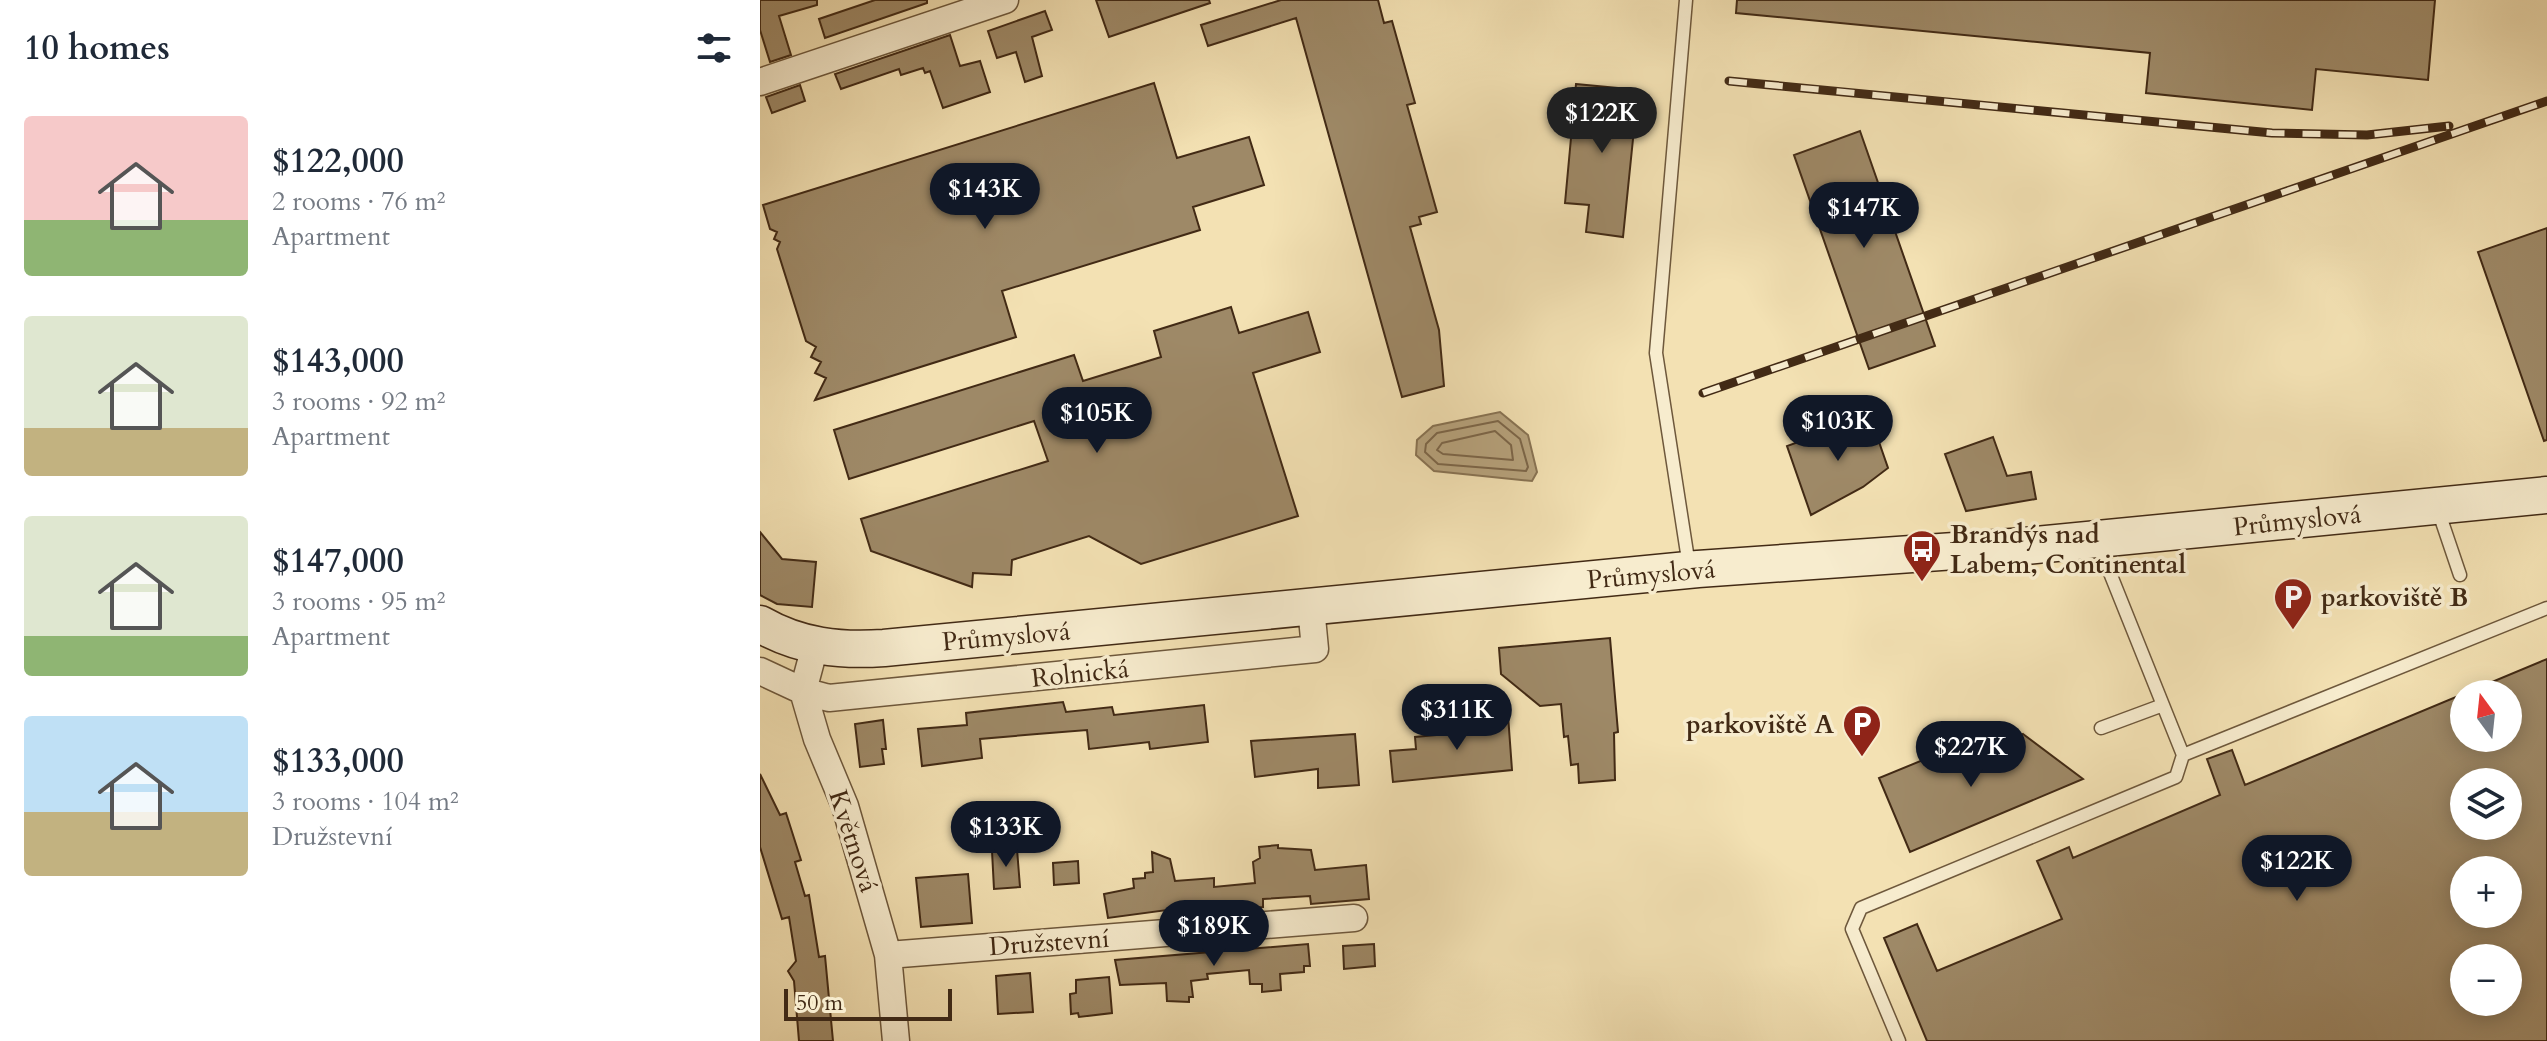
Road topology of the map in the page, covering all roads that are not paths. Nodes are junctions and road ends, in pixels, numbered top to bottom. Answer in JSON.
{"nodes":[{"id":1,"x":1005,"y":0,"type":"edge"},
{"id":2,"x":1686,"y":0,"type":"edge"},
{"id":3,"x":760,"y":82,"type":"edge"},
{"id":4,"x":2547,"y":495,"type":"edge"},
{"id":5,"x":2438,"y":506,"type":"junction"},
{"id":6,"x":2097,"y":540,"type":"junction"},
{"id":7,"x":1698,"y":569,"type":"junction"},
{"id":8,"x":2460,"y":575,"type":"dead end"},
{"id":9,"x":1311,"y":607,"type":"junction"},
{"id":10,"x":2547,"y":608,"type":"edge"},
{"id":11,"x":760,"y":624,"type":"edge"},
{"id":12,"x":815,"y":646,"type":"junction"},
{"id":13,"x":760,"y":671,"type":"edge"},
{"id":14,"x":803,"y":691,"type":"junction"},
{"id":15,"x":2163,"y":705,"type":"junction"},
{"id":16,"x":2101,"y":728,"type":"dead end"},
{"id":17,"x":2183,"y":755,"type":"junction"},
{"id":18,"x":1354,"y":918,"type":"dead end"},
{"id":19,"x":888,"y":955,"type":"junction"},
{"id":20,"x":896,"y":1041,"type":"edge"},
{"id":21,"x":1899,"y":1041,"type":"edge"}],
"edges":[{"from":1,"to":3,"type":"street"},
{"from":2,"to":7,"type":"lane"},
{"from":4,"to":5,"type":"main road","name":"Průmyslová"},
{"from":5,"to":6,"type":"main road","name":"Průmyslová"},
{"from":5,"to":8,"type":"lane"},
{"from":6,"to":7,"type":"main road","name":"Průmyslová"},
{"from":6,"to":15,"type":"lane"},
{"from":7,"to":9,"type":"main road","name":"Průmyslová"},
{"from":9,"to":12,"type":"main road","name":"Průmyslová"},
{"from":9,"to":14,"type":"street","name":"Rolnická"},
{"from":10,"to":17,"type":"lane"},
{"from":11,"to":12,"type":"main road","name":"Průmyslová"},
{"from":12,"to":14,"type":"street"},
{"from":13,"to":14,"type":"street"},
{"from":14,"to":19,"type":"street","name":"Květnová"},
{"from":15,"to":16,"type":"lane"},
{"from":15,"to":17,"type":"lane"},
{"from":17,"to":21,"type":"lane"},
{"from":18,"to":19,"type":"street","name":"Družstevní"},
{"from":19,"to":20,"type":"street","name":"Květnová"}]}
